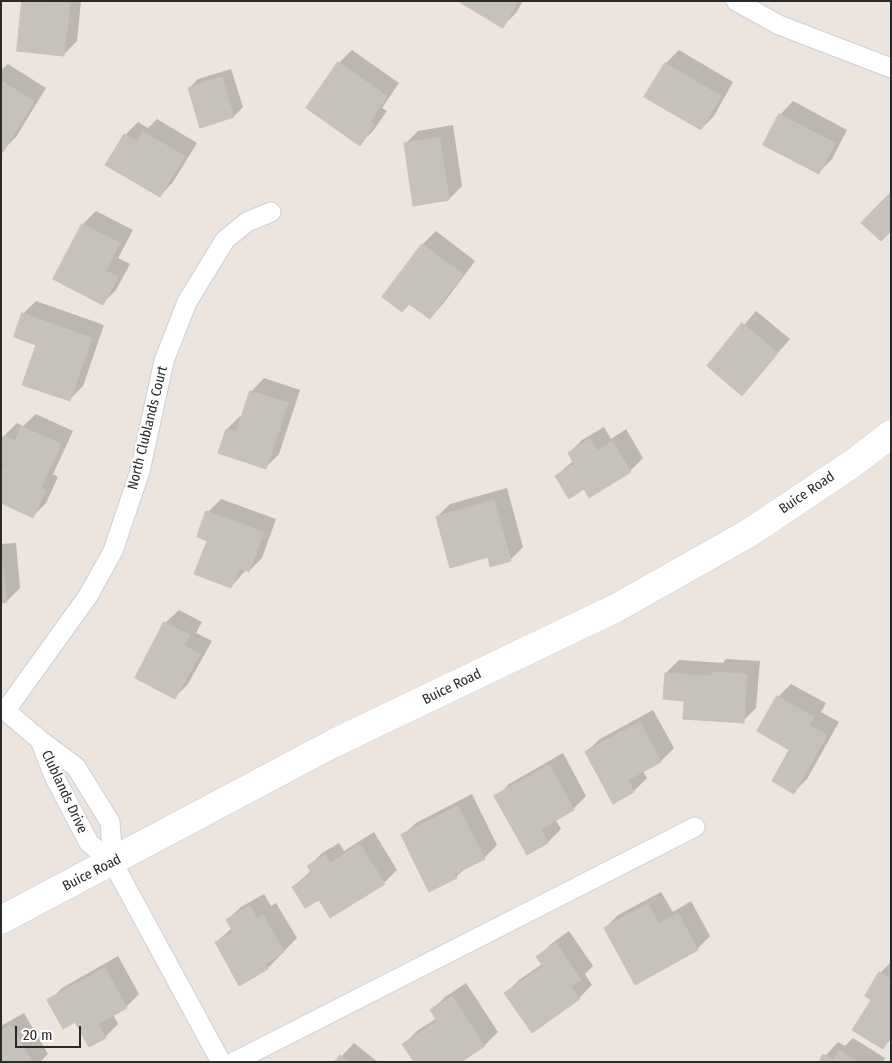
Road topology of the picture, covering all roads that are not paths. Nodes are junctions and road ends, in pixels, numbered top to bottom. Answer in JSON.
{"nodes":[{"id":1,"x":736,"y":1,"type":"edge"},
{"id":2,"x":891,"y":68,"type":"edge"},
{"id":3,"x":271,"y":212,"type":"dead end"},
{"id":4,"x":891,"y":434,"type":"edge"},
{"id":5,"x":4,"y":709,"type":"edge"},
{"id":6,"x":40,"y":740,"type":"junction"},
{"id":7,"x":695,"y":827,"type":"dead end"},
{"id":8,"x":113,"y":862,"type":"junction"},
{"id":9,"x":1,"y":920,"type":"edge"},
{"id":10,"x":221,"y":1062,"type":"edge"},
{"id":11,"x":234,"y":1062,"type":"edge"}],
"edges":[{"from":1,"to":2,"type":"street"},
{"from":3,"to":5,"type":"street","name":"North Clublands Court"},
{"from":4,"to":8,"type":"street","name":"Buice Road"},
{"from":5,"to":6,"type":"street","name":"Clublands Drive"},
{"from":6,"to":8,"type":"street","name":"Clublands Drive"},
{"from":6,"to":8,"type":"street","name":"Clublands Drive"},
{"from":7,"to":11,"type":"street"},
{"from":8,"to":9,"type":"street","name":"Buice Road"},
{"from":8,"to":10,"type":"street"}]}
